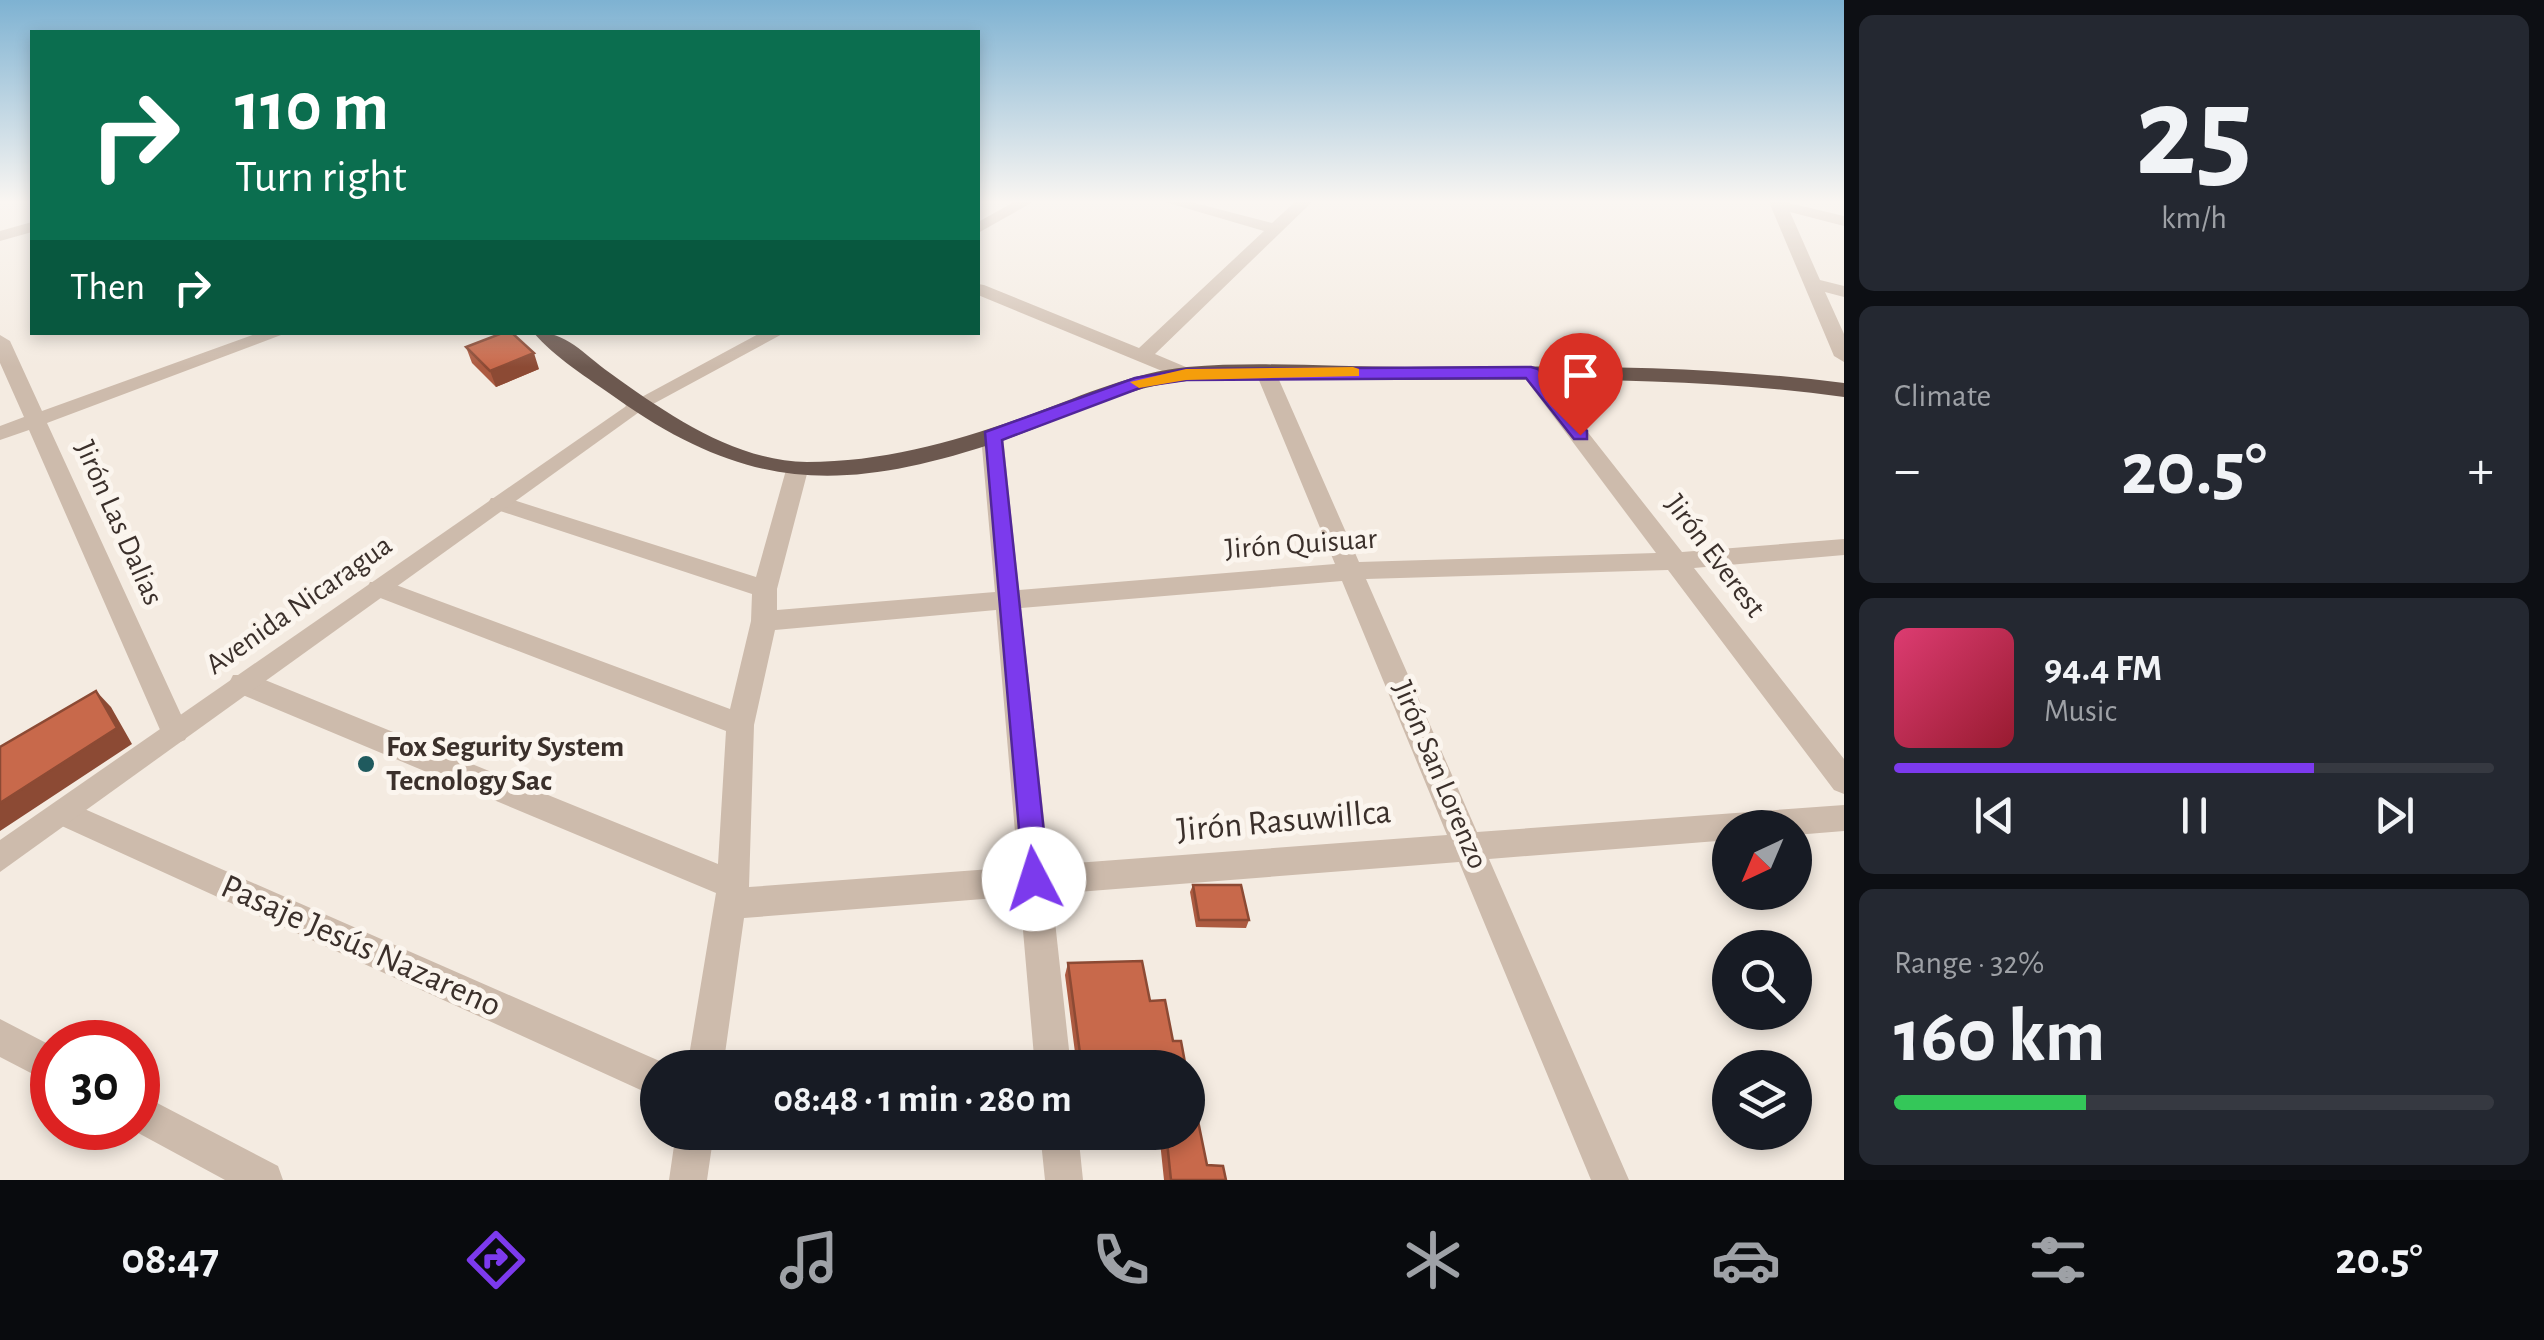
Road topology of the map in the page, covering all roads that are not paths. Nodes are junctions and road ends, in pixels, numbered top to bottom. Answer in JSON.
{"nodes":[{"id":1,"x":1246,"y":257,"type":"edge"},
{"id":2,"x":1800,"y":257,"type":"edge"},
{"id":3,"x":1811,"y":283,"type":"junction"},
{"id":4,"x":980,"y":290,"type":"edge"},
{"id":5,"x":1844,"y":292,"type":"edge"},
{"id":6,"x":272,"y":335,"type":"edge"},
{"id":7,"x":547,"y":335,"type":"edge"},
{"id":8,"x":771,"y":335,"type":"edge"},
{"id":9,"x":0,"y":341,"type":"edge"},
{"id":10,"x":1142,"y":356,"type":"junction"},
{"id":11,"x":1844,"y":356,"type":"edge"},
{"id":12,"x":1266,"y":372,"type":"junction"},
{"id":13,"x":1531,"y":372,"type":"junction"},
{"id":14,"x":1186,"y":374,"type":"junction"},
{"id":15,"x":1844,"y":390,"type":"edge"},
{"id":16,"x":635,"y":406,"type":"junction"},
{"id":17,"x":38,"y":420,"type":"junction"},
{"id":18,"x":0,"y":433,"type":"edge"},
{"id":19,"x":992,"y":436,"type":"junction"},
{"id":20,"x":797,"y":470,"type":"junction"},
{"id":21,"x":498,"y":503,"type":"junction"},
{"id":22,"x":1844,"y":548,"type":"edge"},
{"id":23,"x":1679,"y":560,"type":"junction"},
{"id":24,"x":1352,"y":571,"type":"junction"},
{"id":25,"x":379,"y":588,"type":"junction"},
{"id":26,"x":765,"y":589,"type":"junction"},
{"id":27,"x":1011,"y":599,"type":"junction"},
{"id":28,"x":764,"y":620,"type":"junction"},
{"id":29,"x":243,"y":683,"type":"junction"},
{"id":30,"x":740,"y":725,"type":"junction"},
{"id":31,"x":175,"y":732,"type":"junction"},
{"id":32,"x":1844,"y":781,"type":"edge"},
{"id":33,"x":64,"y":813,"type":"junction"},
{"id":34,"x":1844,"y":818,"type":"edge"},
{"id":35,"x":1470,"y":844,"type":"junction"},
{"id":36,"x":0,"y":858,"type":"edge"},
{"id":37,"x":1034,"y":879,"type":"junction"},
{"id":38,"x":732,"y":894,"type":"junction"},
{"id":39,"x":0,"y":1038,"type":"edge"},
{"id":40,"x":708,"y":1050,"type":"edge"},
{"id":41,"x":1051,"y":1050,"type":"edge"},
{"id":42,"x":30,"y":1054,"type":"edge"},
{"id":43,"x":640,"y":1071,"type":"edge"},
{"id":44,"x":160,"y":1124,"type":"edge"},
{"id":45,"x":693,"y":1150,"type":"edge"},
{"id":46,"x":1061,"y":1150,"type":"edge"},
{"id":47,"x":264,"y":1180,"type":"edge"},
{"id":48,"x":688,"y":1180,"type":"edge"},
{"id":49,"x":1064,"y":1180,"type":"edge"},
{"id":50,"x":1610,"y":1180,"type":"edge"}],
"edges":[{"from":1,"to":10,"type":"street"},
{"from":2,"to":3,"type":"street"},
{"from":3,"to":5,"type":"street"},
{"from":3,"to":11,"type":"street"},
{"from":4,"to":10,"type":"street"},
{"from":6,"to":17,"type":"street"},
{"from":7,"to":16,"type":"highway"},
{"from":8,"to":16,"type":"street","name":"Avenida Nicaragua"},
{"from":9,"to":17,"type":"street","name":"Jirón Las Dalias"},
{"from":10,"to":14,"type":"street"},
{"from":12,"to":13,"type":"highway"},
{"from":12,"to":14,"type":"highway"},
{"from":12,"to":24,"type":"street","name":"Jirón San Lorenzo"},
{"from":13,"to":15,"type":"highway"},
{"from":13,"to":23,"type":"street","name":"Jirón Everest"},
{"from":14,"to":19,"type":"highway"},
{"from":16,"to":20,"type":"highway"},
{"from":16,"to":21,"type":"street","name":"Avenida Nicaragua"},
{"from":17,"to":18,"type":"street"},
{"from":17,"to":31,"type":"street","name":"Jirón Las Dalias"},
{"from":19,"to":20,"type":"highway"},
{"from":19,"to":27,"type":"street"},
{"from":20,"to":26,"type":"street"},
{"from":21,"to":25,"type":"street","name":"Avenida Nicaragua"},
{"from":21,"to":26,"type":"street"},
{"from":22,"to":23,"type":"street","name":"Jirón Quisuar"},
{"from":23,"to":24,"type":"street","name":"Jirón Quisuar"},
{"from":23,"to":32,"type":"street","name":"Jirón Everest"},
{"from":24,"to":27,"type":"street","name":"Jirón Quisuar"},
{"from":24,"to":35,"type":"street","name":"Jirón San Lorenzo"},
{"from":25,"to":29,"type":"street","name":"Avenida Nicaragua"},
{"from":25,"to":30,"type":"street"},
{"from":26,"to":28,"type":"street"},
{"from":27,"to":28,"type":"street","name":"Jirón Quisuar"},
{"from":27,"to":37,"type":"street"},
{"from":28,"to":30,"type":"street"},
{"from":29,"to":31,"type":"street","name":"Avenida Nicaragua"},
{"from":29,"to":38,"type":"street"},
{"from":30,"to":38,"type":"street"},
{"from":31,"to":33,"type":"street","name":"Avenida Nicaragua"},
{"from":33,"to":36,"type":"street","name":"Avenida Nicaragua"},
{"from":33,"to":43,"type":"street","name":"Pasaje Jesús Nazareno"},
{"from":34,"to":35,"type":"street","name":"Jirón Rasuwillca"},
{"from":35,"to":37,"type":"street","name":"Jirón Rasuwillca"},
{"from":35,"to":50,"type":"street","name":"Jirón San Lorenzo"},
{"from":37,"to":38,"type":"street","name":"Jirón Rasuwillca"},
{"from":37,"to":41,"type":"street"},
{"from":38,"to":40,"type":"street"},
{"from":39,"to":42,"type":"street"},
{"from":44,"to":47,"type":"street"},
{"from":45,"to":48,"type":"street"},
{"from":46,"to":49,"type":"street"}]}
